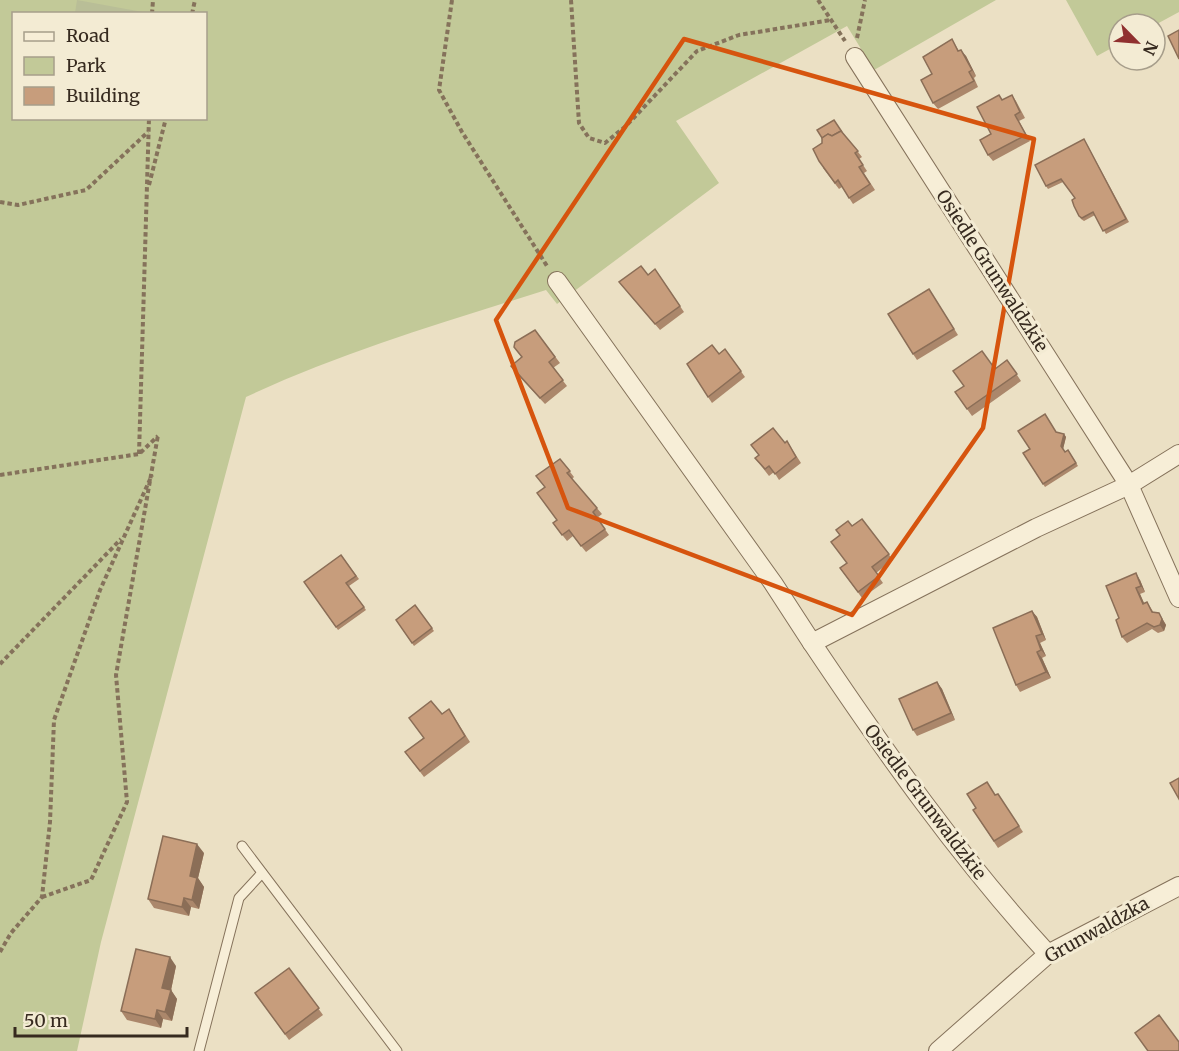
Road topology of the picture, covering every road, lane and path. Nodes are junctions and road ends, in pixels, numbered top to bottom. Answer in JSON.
{"nodes":[{"id":1,"x":452,"y":0,"type":"edge"},
{"id":2,"x":571,"y":0,"type":"edge"},
{"id":3,"x":818,"y":0,"type":"edge"},
{"id":4,"x":865,"y":0,"type":"edge"},
{"id":5,"x":831,"y":20,"type":"junction"},
{"id":6,"x":855,"y":57,"type":"junction"},
{"id":7,"x":149,"y":120,"type":"edge"},
{"id":8,"x":165,"y":120,"type":"edge"},
{"id":9,"x":149,"y":131,"type":"junction"},
{"id":10,"x":147,"y":193,"type":"junction"},
{"id":11,"x":0,"y":202,"type":"edge"},
{"id":12,"x":557,"y":282,"type":"joint"},
{"id":13,"x":139,"y":454,"type":"junction"},
{"id":14,"x":1179,"y":454,"type":"edge"},
{"id":15,"x":0,"y":475,"type":"edge"},
{"id":16,"x":152,"y":475,"type":"junction"},
{"id":17,"x":1130,"y":485,"type":"junction"},
{"id":18,"x":124,"y":537,"type":"junction"},
{"id":19,"x":1179,"y":598,"type":"edge"},
{"id":20,"x":812,"y":643,"type":"junction"},
{"id":21,"x":0,"y":664,"type":"edge"},
{"id":22,"x":242,"y":846,"type":"dead end"},
{"id":23,"x":262,"y":873,"type":"junction"},
{"id":24,"x":1179,"y":886,"type":"edge"},
{"id":25,"x":42,"y":897,"type":"junction"},
{"id":26,"x":0,"y":952,"type":"edge"},
{"id":27,"x":1048,"y":954,"type":"junction"},
{"id":28,"x":199,"y":1051,"type":"edge"},
{"id":29,"x":397,"y":1051,"type":"edge"},
{"id":30,"x":938,"y":1051,"type":"edge"}],
"edges":[{"from":1,"to":12,"type":"path"},
{"from":2,"to":5,"type":"path"},
{"from":3,"to":5,"type":"path"},
{"from":4,"to":6,"type":"path"},
{"from":5,"to":6,"type":"path"},
{"from":6,"to":17,"type":"street","name":"Osiedle Grunwaldzkie"},
{"from":7,"to":9,"type":"path"},
{"from":8,"to":10,"type":"path"},
{"from":9,"to":10,"type":"path"},
{"from":9,"to":11,"type":"path"},
{"from":10,"to":13,"type":"path"},
{"from":12,"to":20,"type":"street","name":"Osiedle Grunwaldzkie"},
{"from":13,"to":15,"type":"path"},
{"from":13,"to":16,"type":"path"},
{"from":14,"to":17,"type":"street"},
{"from":16,"to":18,"type":"path"},
{"from":16,"to":25,"type":"path"},
{"from":17,"to":19,"type":"street","name":"Osiedle Grunwaldzkie"},
{"from":17,"to":20,"type":"street"},
{"from":18,"to":21,"type":"path"},
{"from":18,"to":25,"type":"path"},
{"from":20,"to":27,"type":"street","name":"Osiedle Grunwaldzkie"},
{"from":22,"to":23,"type":"lane"},
{"from":23,"to":28,"type":"lane"},
{"from":23,"to":29,"type":"lane"},
{"from":24,"to":27,"type":"street","name":"Grunwaldzka"},
{"from":25,"to":26,"type":"path"},
{"from":27,"to":30,"type":"street","name":"Grunwaldzka"}]}
